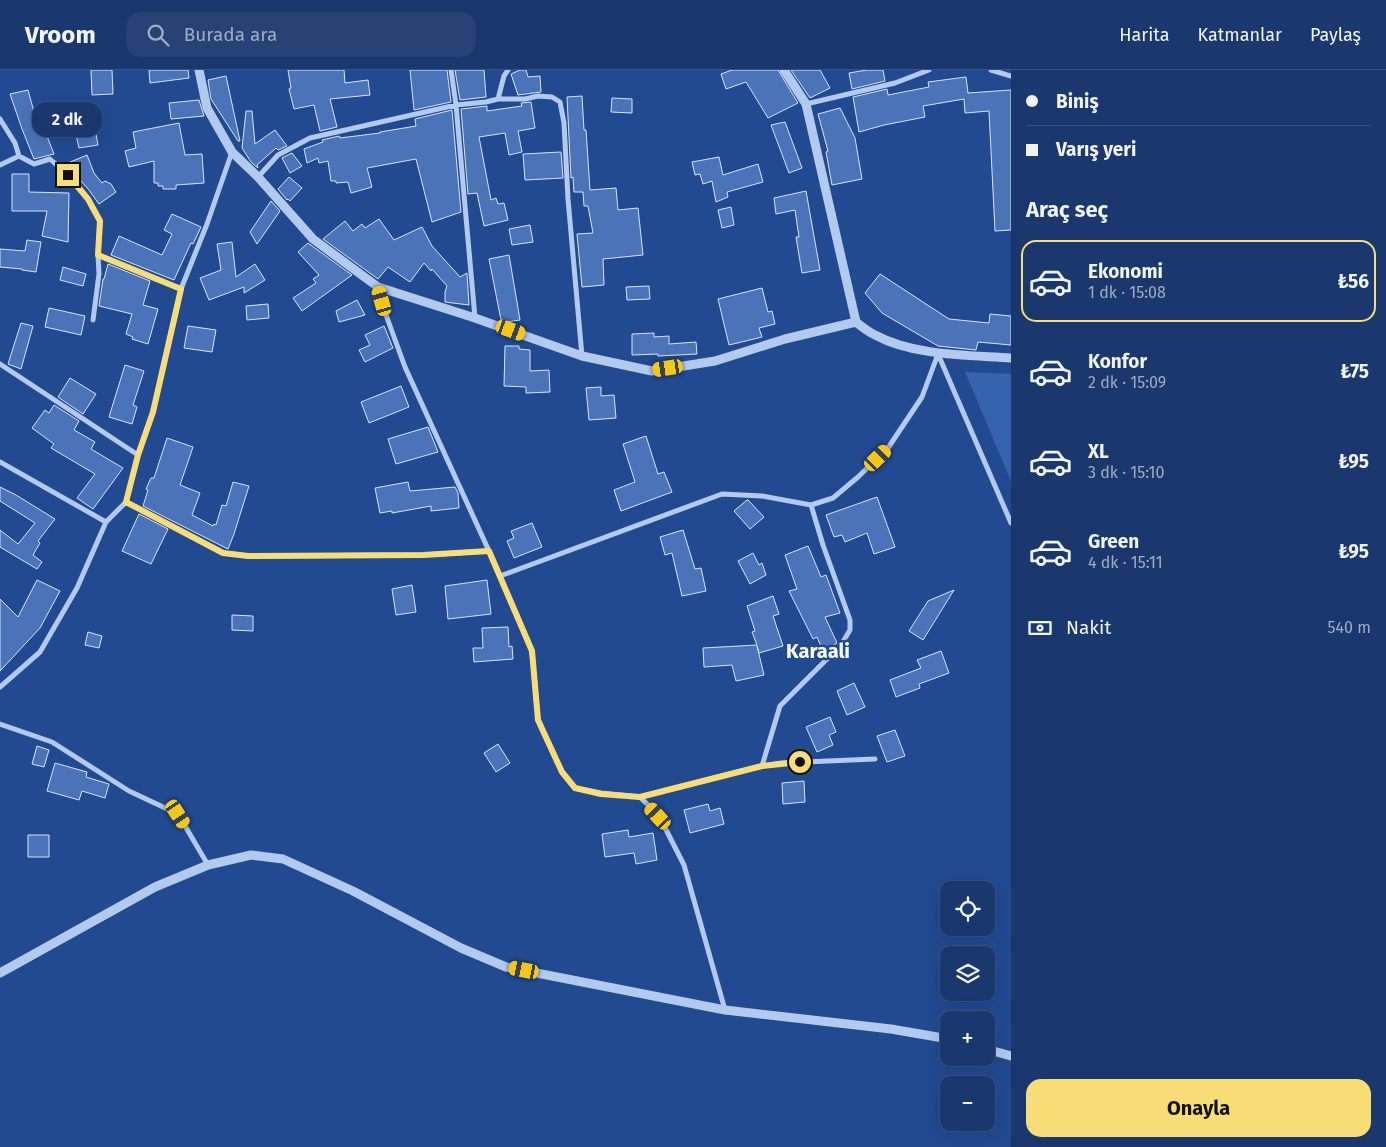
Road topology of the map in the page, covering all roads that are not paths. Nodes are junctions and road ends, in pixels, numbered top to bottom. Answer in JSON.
{"nodes":[{"id":1,"x":199,"y":70,"type":"edge"},
{"id":2,"x":451,"y":70,"type":"edge"},
{"id":3,"x":508,"y":70,"type":"edge"},
{"id":4,"x":784,"y":70,"type":"edge"},
{"id":5,"x":929,"y":70,"type":"edge"},
{"id":6,"x":991,"y":70,"type":"edge"},
{"id":7,"x":1011,"y":76,"type":"edge"},
{"id":8,"x":498,"y":99,"type":"junction"},
{"id":9,"x":806,"y":104,"type":"junction"},
{"id":10,"x":456,"y":105,"type":"junction"},
{"id":11,"x":0,"y":118,"type":"edge"},
{"id":12,"x":232,"y":152,"type":"junction"},
{"id":13,"x":19,"y":156,"type":"junction"},
{"id":14,"x":0,"y":165,"type":"edge"},
{"id":15,"x":258,"y":177,"type":"junction"},
{"id":16,"x":98,"y":255,"type":"junction"},
{"id":17,"x":378,"y":287,"type":"junction"},
{"id":18,"x":181,"y":289,"type":"junction"},
{"id":19,"x":475,"y":318,"type":"junction"},
{"id":20,"x":93,"y":320,"type":"dead end"},
{"id":21,"x":856,"y":322,"type":"junction"},
{"id":22,"x":938,"y":354,"type":"junction"},
{"id":23,"x":582,"y":356,"type":"junction"},
{"id":24,"x":1011,"y":358,"type":"edge"},
{"id":25,"x":0,"y":364,"type":"edge"},
{"id":26,"x":138,"y":455,"type":"junction"},
{"id":27,"x":0,"y":462,"type":"edge"},
{"id":28,"x":126,"y":502,"type":"junction"},
{"id":29,"x":811,"y":505,"type":"junction"},
{"id":30,"x":106,"y":522,"type":"junction"},
{"id":31,"x":1011,"y":523,"type":"edge"},
{"id":32,"x":489,"y":551,"type":"junction"},
{"id":33,"x":500,"y":576,"type":"junction"},
{"id":34,"x":0,"y":687,"type":"edge"},
{"id":35,"x":0,"y":724,"type":"edge"},
{"id":36,"x":875,"y":759,"type":"dead end"},
{"id":37,"x":762,"y":766,"type":"junction"},
{"id":38,"x":640,"y":797,"type":"junction"},
{"id":39,"x":208,"y":865,"type":"junction"},
{"id":40,"x":0,"y":973,"type":"edge"},
{"id":41,"x":725,"y":1010,"type":"junction"},
{"id":42,"x":940,"y":1037,"type":"edge"},
{"id":43,"x":995,"y":1051,"type":"edge"},
{"id":44,"x":1011,"y":1056,"type":"edge"}],
"edges":[{"from":1,"to":12,"type":"street"},
{"from":2,"to":10,"type":"street"},
{"from":3,"to":8,"type":"street"},
{"from":4,"to":9,"type":"street"},
{"from":5,"to":9,"type":"street"},
{"from":6,"to":7,"type":"street"},
{"from":8,"to":10,"type":"street"},
{"from":8,"to":23,"type":"street"},
{"from":9,"to":21,"type":"street"},
{"from":10,"to":15,"type":"street"},
{"from":10,"to":19,"type":"street"},
{"from":11,"to":13,"type":"street"},
{"from":12,"to":15,"type":"street"},
{"from":12,"to":18,"type":"street"},
{"from":13,"to":14,"type":"street"},
{"from":13,"to":16,"type":"street"},
{"from":15,"to":17,"type":"street"},
{"from":16,"to":18,"type":"street"},
{"from":16,"to":20,"type":"street"},
{"from":17,"to":19,"type":"street"},
{"from":17,"to":32,"type":"street"},
{"from":18,"to":26,"type":"street"},
{"from":19,"to":23,"type":"street"},
{"from":21,"to":22,"type":"street"},
{"from":21,"to":23,"type":"street"},
{"from":22,"to":24,"type":"street"},
{"from":22,"to":29,"type":"street"},
{"from":22,"to":31,"type":"street"},
{"from":25,"to":26,"type":"street"},
{"from":26,"to":28,"type":"street"},
{"from":27,"to":30,"type":"street"},
{"from":28,"to":30,"type":"street"},
{"from":28,"to":32,"type":"street"},
{"from":29,"to":33,"type":"street"},
{"from":29,"to":37,"type":"street"},
{"from":30,"to":34,"type":"street"},
{"from":32,"to":33,"type":"street"},
{"from":33,"to":38,"type":"street"},
{"from":35,"to":39,"type":"street"},
{"from":36,"to":37,"type":"street"},
{"from":37,"to":38,"type":"street"},
{"from":38,"to":41,"type":"street"},
{"from":39,"to":40,"type":"street"},
{"from":39,"to":41,"type":"street"},
{"from":41,"to":42,"type":"street"},
{"from":43,"to":44,"type":"street"}]}
